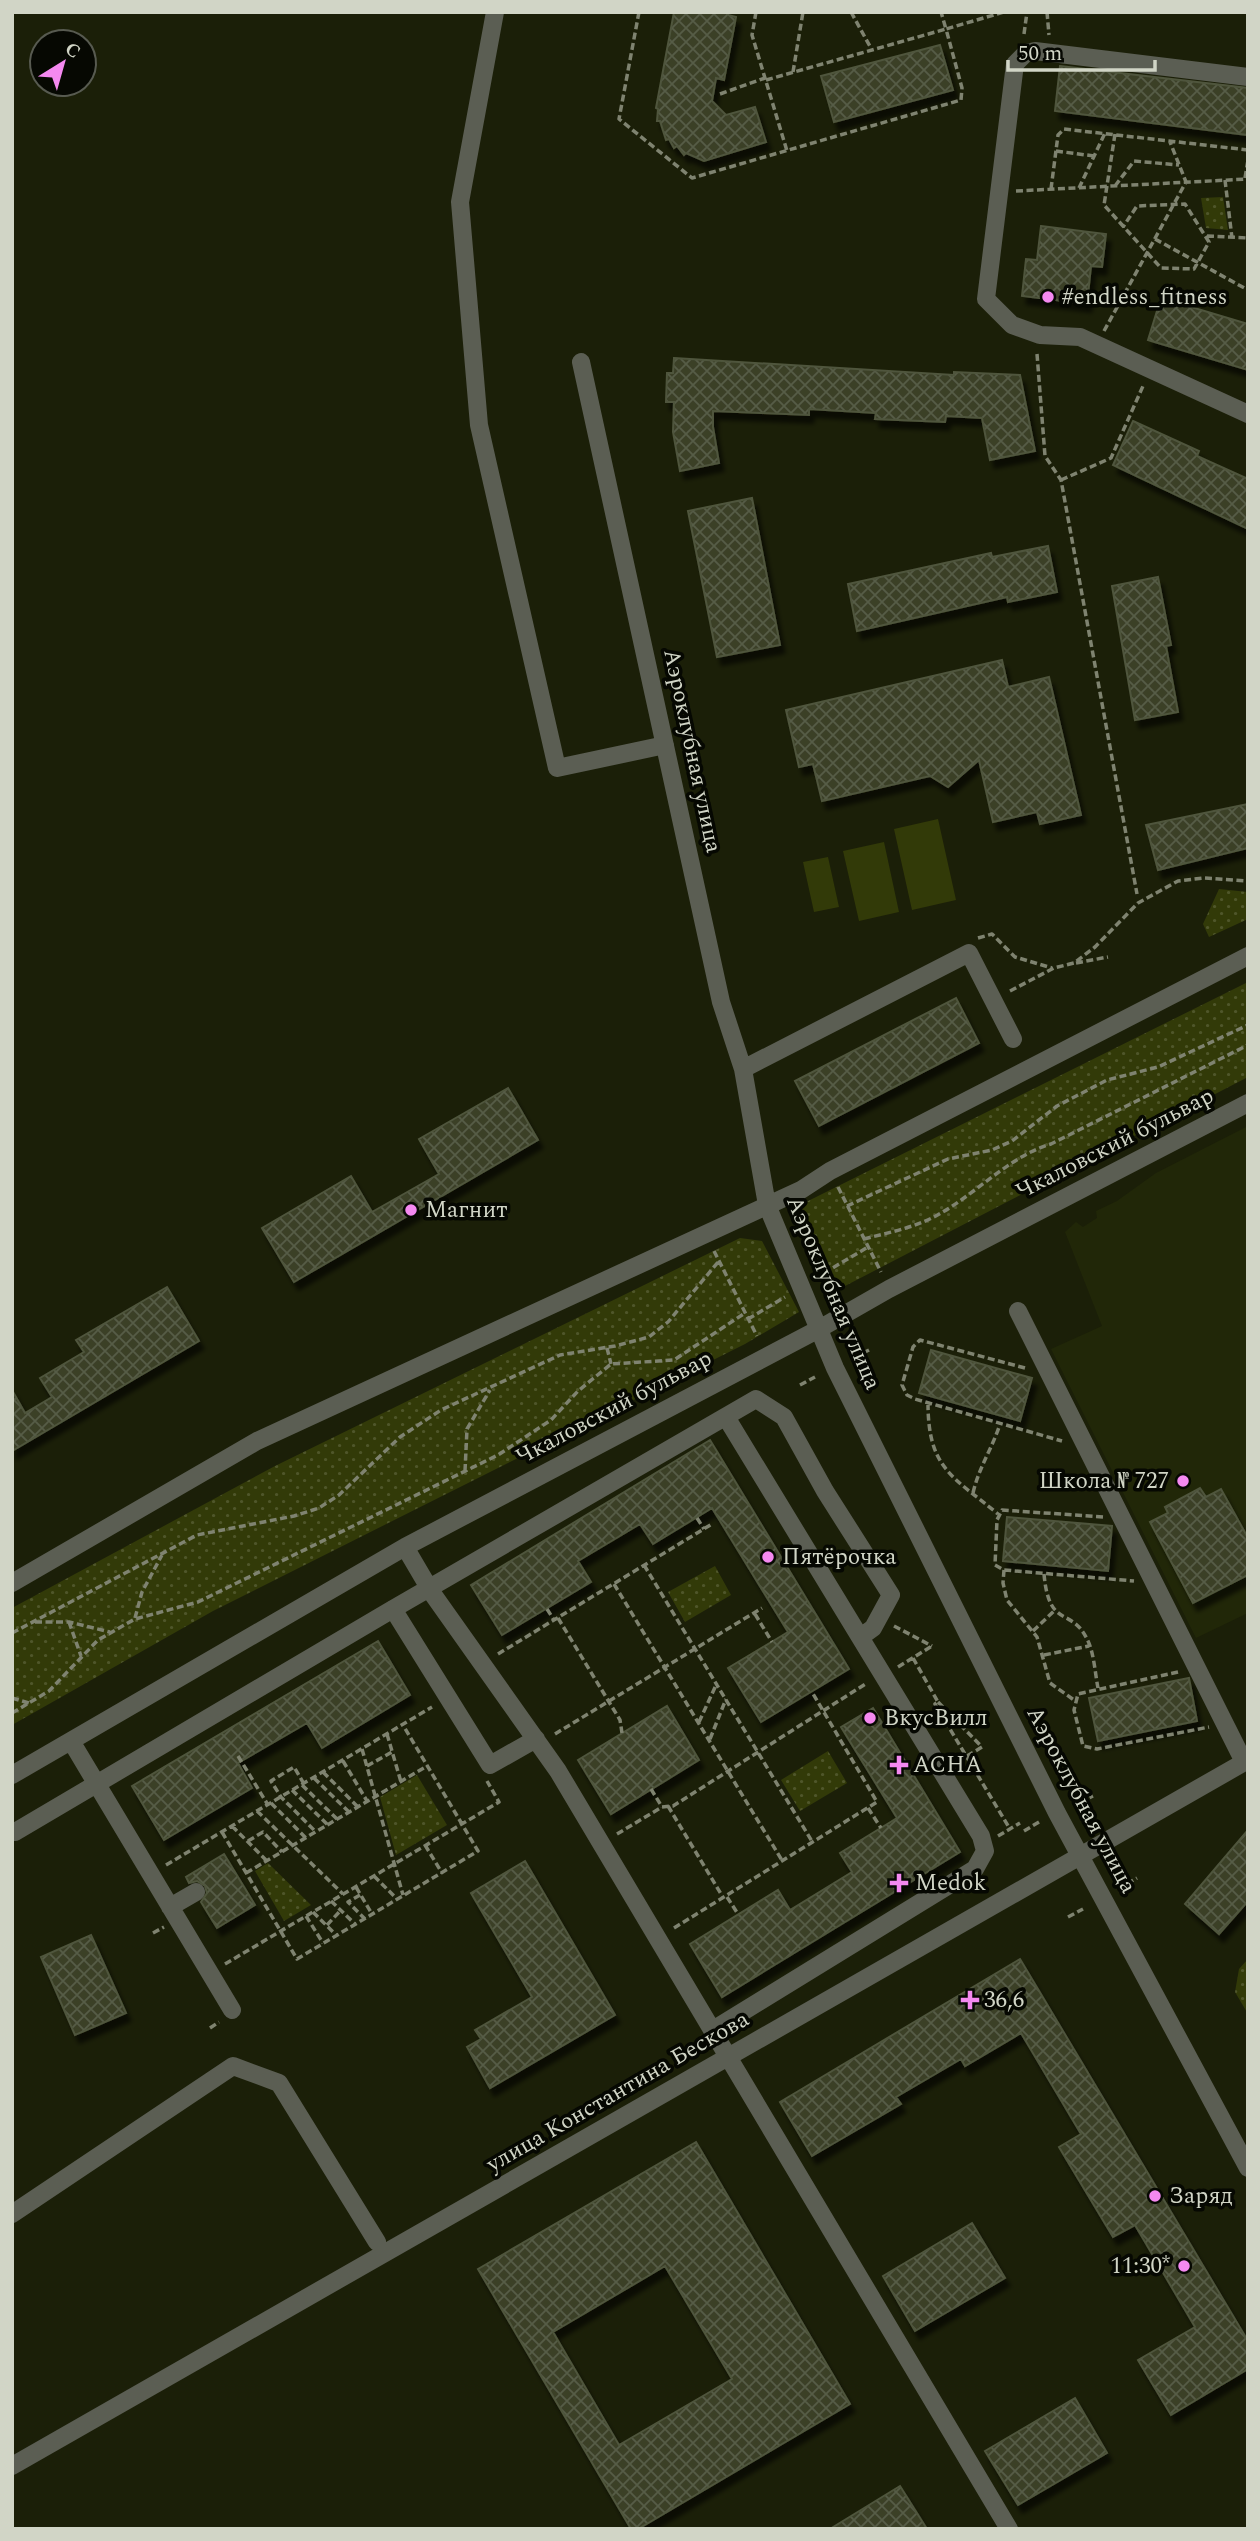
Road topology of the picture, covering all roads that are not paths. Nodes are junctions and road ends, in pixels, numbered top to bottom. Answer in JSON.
{"nodes":[{"id":1,"x":495,"y":12,"type":"edge"},
{"id":2,"x":1248,"y":77,"type":"edge"},
{"id":3,"x":581,"y":362,"type":"dead end"},
{"id":4,"x":1248,"y":414,"type":"edge"},
{"id":5,"x":665,"y":745,"type":"junction"},
{"id":6,"x":1248,"y":956,"type":"edge"},
{"id":7,"x":1013,"y":1039,"type":"dead end"},
{"id":8,"x":743,"y":1069,"type":"junction"},
{"id":9,"x":1248,"y":1103,"type":"edge"},
{"id":10,"x":767,"y":1205,"type":"junction"},
{"id":11,"x":1018,"y":1311,"type":"dead end"},
{"id":12,"x":819,"y":1329,"type":"junction"},
{"id":13,"x":726,"y":1417,"type":"junction"},
{"id":14,"x":405,"y":1547,"type":"junction"},
{"id":15,"x":12,"y":1583,"type":"edge"},
{"id":16,"x":430,"y":1589,"type":"junction"},
{"id":17,"x":393,"y":1608,"type":"junction"},
{"id":18,"x":862,"y":1636,"type":"junction"},
{"id":19,"x":536,"y":1739,"type":"junction"},
{"id":20,"x":71,"y":1741,"type":"junction"},
{"id":21,"x":1246,"y":1761,"type":"edge"},
{"id":22,"x":12,"y":1775,"type":"edge"},
{"id":23,"x":97,"y":1784,"type":"junction"},
{"id":24,"x":15,"y":1832,"type":"dead end"},
{"id":25,"x":1082,"y":1856,"type":"junction"},
{"id":26,"x":192,"y":1888,"type":"dead end"},
{"id":27,"x":167,"y":1902,"type":"junction"},
{"id":28,"x":232,"y":2010,"type":"dead end"},
{"id":29,"x":713,"y":2030,"type":"junction"},
{"id":30,"x":728,"y":2057,"type":"junction"},
{"id":31,"x":1248,"y":2168,"type":"edge"},
{"id":32,"x":12,"y":2214,"type":"edge"},
{"id":33,"x":377,"y":2242,"type":"dead end"},
{"id":34,"x":12,"y":2466,"type":"edge"},
{"id":35,"x":1009,"y":2529,"type":"edge"}],
"edges":[{"from":1,"to":5,"type":"street"},
{"from":2,"to":4,"type":"street"},
{"from":3,"to":5,"type":"street","name":"Аэроклубная улица"},
{"from":5,"to":8,"type":"street","name":"Аэроклубная улица"},
{"from":6,"to":10,"type":"street"},
{"from":7,"to":8,"type":"street"},
{"from":8,"to":10,"type":"street","name":"Аэроклубная улица"},
{"from":9,"to":12,"type":"street","name":"Чкаловский бульвар"},
{"from":10,"to":12,"type":"street","name":"Аэроклубная улица"},
{"from":10,"to":15,"type":"street"},
{"from":11,"to":21,"type":"street"},
{"from":12,"to":14,"type":"street","name":"Чкаловский бульвар"},
{"from":12,"to":25,"type":"street","name":"Аэроклубная улица"},
{"from":13,"to":16,"type":"street"},
{"from":13,"to":18,"type":"street"},
{"from":13,"to":18,"type":"street"},
{"from":14,"to":16,"type":"street"},
{"from":14,"to":20,"type":"street","name":"Чкаловский бульвар"},
{"from":16,"to":17,"type":"street"},
{"from":16,"to":19,"type":"street"},
{"from":17,"to":19,"type":"street"},
{"from":17,"to":23,"type":"street"},
{"from":18,"to":29,"type":"street"},
{"from":19,"to":29,"type":"street"},
{"from":20,"to":22,"type":"street","name":"Чкаловский бульвар"},
{"from":20,"to":23,"type":"street"},
{"from":21,"to":25,"type":"street","name":"улица Константина Бескова"},
{"from":23,"to":24,"type":"street"},
{"from":23,"to":27,"type":"street"},
{"from":25,"to":30,"type":"street","name":"улица Константина Бескова"},
{"from":25,"to":31,"type":"street","name":"Аэроклубная улица"},
{"from":26,"to":27,"type":"street"},
{"from":27,"to":28,"type":"street"},
{"from":29,"to":30,"type":"street"},
{"from":30,"to":34,"type":"street","name":"улица Константина Бескова"},
{"from":30,"to":35,"type":"street"},
{"from":32,"to":33,"type":"street"}]}
